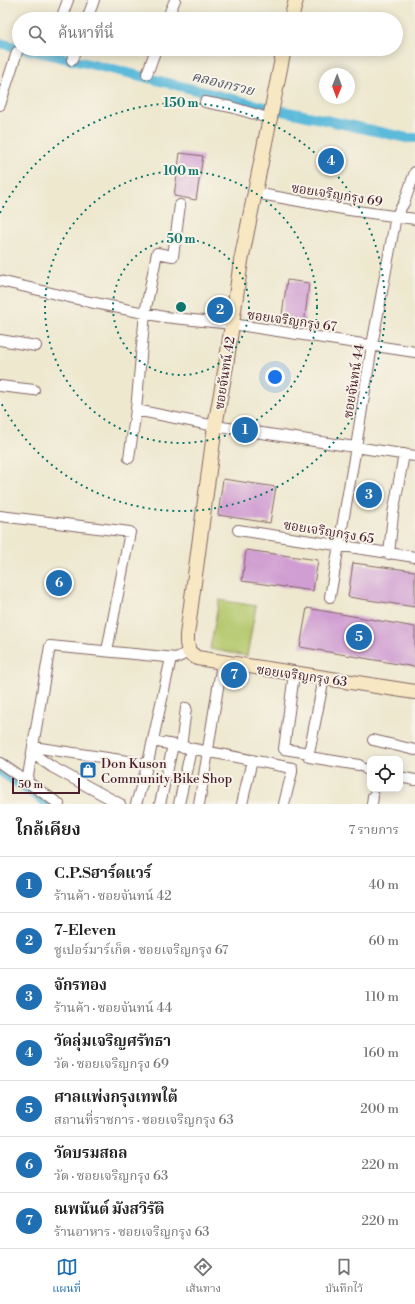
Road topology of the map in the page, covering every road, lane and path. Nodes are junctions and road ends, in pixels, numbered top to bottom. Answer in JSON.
{"nodes":[{"id":1,"x":68,"y":0,"type":"edge"},
{"id":2,"x":94,"y":0,"type":"edge"},
{"id":3,"x":174,"y":0,"type":"edge"},
{"id":4,"x":296,"y":0,"type":"edge"},
{"id":5,"x":64,"y":12,"type":"edge"},
{"id":6,"x":90,"y":12,"type":"edge"},
{"id":7,"x":170,"y":12,"type":"edge"},
{"id":8,"x":293,"y":12,"type":"edge"},
{"id":9,"x":16,"y":56,"type":"edge"},
{"id":10,"x":73,"y":56,"type":"edge"},
{"id":11,"x":153,"y":56,"type":"edge"},
{"id":12,"x":283,"y":56,"type":"edge"},
{"id":13,"x":72,"y":60,"type":"dead end"},
{"id":14,"x":147,"y":74,"type":"dead end"},
{"id":15,"x":205,"y":102,"type":"dead end"},
{"id":16,"x":0,"y":105,"type":"edge"},
{"id":17,"x":272,"y":113,"type":"junction"},
{"id":18,"x":415,"y":172,"type":"edge"},
{"id":19,"x":255,"y":193,"type":"junction"},
{"id":20,"x":180,"y":205,"type":"dead end"},
{"id":21,"x":396,"y":216,"type":"junction"},
{"id":22,"x":415,"y":219,"type":"edge"},
{"id":23,"x":0,"y":281,"type":"edge"},
{"id":24,"x":145,"y":313,"type":"junction"},
{"id":25,"x":232,"y":324,"type":"junction"},
{"id":26,"x":0,"y":340,"type":"edge"},
{"id":27,"x":372,"y":344,"type":"junction"},
{"id":28,"x":36,"y":346,"type":"dead end"},
{"id":29,"x":415,"y":352,"type":"edge"},
{"id":30,"x":0,"y":386,"type":"edge"},
{"id":31,"x":34,"y":390,"type":"dead end"},
{"id":32,"x":136,"y":410,"type":"junction"},
{"id":33,"x":215,"y":426,"type":"junction"},
{"id":34,"x":356,"y":447,"type":"junction"},
{"id":35,"x":404,"y":454,"type":"junction"},
{"id":36,"x":415,"y":456,"type":"edge"},
{"id":37,"x":129,"y":458,"type":"dead end"},
{"id":38,"x":0,"y":516,"type":"edge"},
{"id":39,"x":238,"y":530,"type":"dead end"},
{"id":40,"x":338,"y":546,"type":"junction"},
{"id":41,"x":389,"y":554,"type":"junction"},
{"id":42,"x":415,"y":557,"type":"edge"},
{"id":43,"x":330,"y":597,"type":"dead end"},
{"id":44,"x":108,"y":651,"type":"junction"},
{"id":45,"x":189,"y":652,"type":"junction"},
{"id":46,"x":171,"y":658,"type":"junction"},
{"id":47,"x":222,"y":663,"type":"junction"},
{"id":48,"x":294,"y":674,"type":"junction"},
{"id":49,"x":324,"y":678,"type":"junction"},
{"id":50,"x":415,"y":692,"type":"edge"},
{"id":51,"x":186,"y":708,"type":"dead end"},
{"id":52,"x":373,"y":740,"type":"dead end"},
{"id":53,"x":153,"y":741,"type":"junction"},
{"id":54,"x":177,"y":746,"type":"junction"},
{"id":55,"x":191,"y":749,"type":"junction"},
{"id":56,"x":32,"y":750,"type":"junction"},
{"id":57,"x":208,"y":750,"type":"junction"},
{"id":58,"x":415,"y":750,"type":"edge"},
{"id":59,"x":309,"y":753,"type":"junction"},
{"id":60,"x":252,"y":760,"type":"junction"},
{"id":61,"x":0,"y":763,"type":"edge"},
{"id":62,"x":148,"y":764,"type":"junction"},
{"id":63,"x":365,"y":768,"type":"edge"},
{"id":64,"x":403,"y":778,"type":"edge"},
{"id":65,"x":415,"y":780,"type":"edge"},
{"id":66,"x":27,"y":782,"type":"junction"},
{"id":67,"x":60,"y":804,"type":"edge"},
{"id":68,"x":120,"y":804,"type":"edge"},
{"id":69,"x":136,"y":804,"type":"edge"},
{"id":70,"x":160,"y":804,"type":"edge"},
{"id":71,"x":179,"y":804,"type":"edge"},
{"id":72,"x":198,"y":804,"type":"edge"},
{"id":73,"x":242,"y":804,"type":"edge"},
{"id":74,"x":284,"y":804,"type":"edge"}],
"edges":[{"from":1,"to":5,"type":"street"},
{"from":2,"to":6,"type":"street"},
{"from":3,"to":7,"type":"street"},
{"from":4,"to":8,"type":"street"},
{"from":9,"to":16,"type":"street"},
{"from":10,"to":13,"type":"street"},
{"from":11,"to":14,"type":"street"},
{"from":12,"to":17,"type":"street","name":"ซอยจันทน์ 42"},
{"from":15,"to":17,"type":"street"},
{"from":17,"to":19,"type":"street","name":"ซอยจันทน์ 42"},
{"from":18,"to":21,"type":"street","name":"ซอยจันทน์ 44"},
{"from":19,"to":21,"type":"street","name":"ซอยเจริญกรุง 69"},
{"from":19,"to":25,"type":"street","name":"ซอยจันทน์ 42"},
{"from":20,"to":24,"type":"street"},
{"from":21,"to":22,"type":"street","name":"ซอยเจริญกรุง 69"},
{"from":21,"to":27,"type":"street","name":"ซอยจันทน์ 44"},
{"from":23,"to":24,"type":"street","name":"ซอยเจริญกรุง 67"},
{"from":24,"to":25,"type":"street","name":"ซอยเจริญกรุง 67"},
{"from":24,"to":32,"type":"street"},
{"from":25,"to":27,"type":"street","name":"ซอยเจริญกรุง 67"},
{"from":25,"to":33,"type":"street","name":"ซอยจันทน์ 42"},
{"from":26,"to":28,"type":"street"},
{"from":27,"to":29,"type":"street","name":"ซอยเจริญกรุง 67"},
{"from":27,"to":34,"type":"street","name":"ซอยจันทน์ 44"},
{"from":30,"to":31,"type":"street"},
{"from":32,"to":33,"type":"street"},
{"from":32,"to":37,"type":"street"},
{"from":33,"to":34,"type":"street"},
{"from":33,"to":45,"type":"street","name":"ซอยจันทน์ 42"},
{"from":34,"to":35,"type":"street"},
{"from":34,"to":40,"type":"street","name":"ซอยจันทน์ 44"},
{"from":35,"to":36,"type":"street"},
{"from":35,"to":41,"type":"street"},
{"from":38,"to":44,"type":"street"},
{"from":39,"to":40,"type":"street","name":"ซอยเจริญกรุง 65"},
{"from":40,"to":41,"type":"street","name":"ซอยเจริญกรุง 65"},
{"from":40,"to":43,"type":"street","name":"ซอยจันทน์ 44"},
{"from":41,"to":42,"type":"street","name":"ซอยเจริญกรุง 65"},
{"from":44,"to":46,"type":"street"},
{"from":44,"to":56,"type":"street"},
{"from":45,"to":46,"type":"street"},
{"from":45,"to":47,"type":"street","name":"ซอยเจริญกรุง 63"},
{"from":46,"to":53,"type":"street"},
{"from":47,"to":48,"type":"street","name":"ซอยเจริญกรุง 63"},
{"from":47,"to":57,"type":"street"},
{"from":48,"to":49,"type":"street","name":"ซอยเจริญกรุง 63"},
{"from":48,"to":59,"type":"street"},
{"from":49,"to":50,"type":"street","name":"ซอยเจริญกรุง 63"},
{"from":49,"to":59,"type":"street"},
{"from":51,"to":54,"type":"street"},
{"from":52,"to":58,"type":"street"},
{"from":53,"to":54,"type":"street"},
{"from":53,"to":62,"type":"street"},
{"from":54,"to":55,"type":"street"},
{"from":54,"to":70,"type":"street"},
{"from":55,"to":57,"type":"street"},
{"from":55,"to":71,"type":"street"},
{"from":56,"to":62,"type":"street"},
{"from":56,"to":66,"type":"street"},
{"from":56,"to":68,"type":"street"},
{"from":57,"to":60,"type":"street"},
{"from":57,"to":72,"type":"street"},
{"from":59,"to":63,"type":"street"},
{"from":60,"to":73,"type":"street"},
{"from":60,"to":74,"type":"street"},
{"from":61,"to":66,"type":"street"},
{"from":62,"to":69,"type":"street"},
{"from":64,"to":65,"type":"street"},
{"from":66,"to":67,"type":"street"}]}
